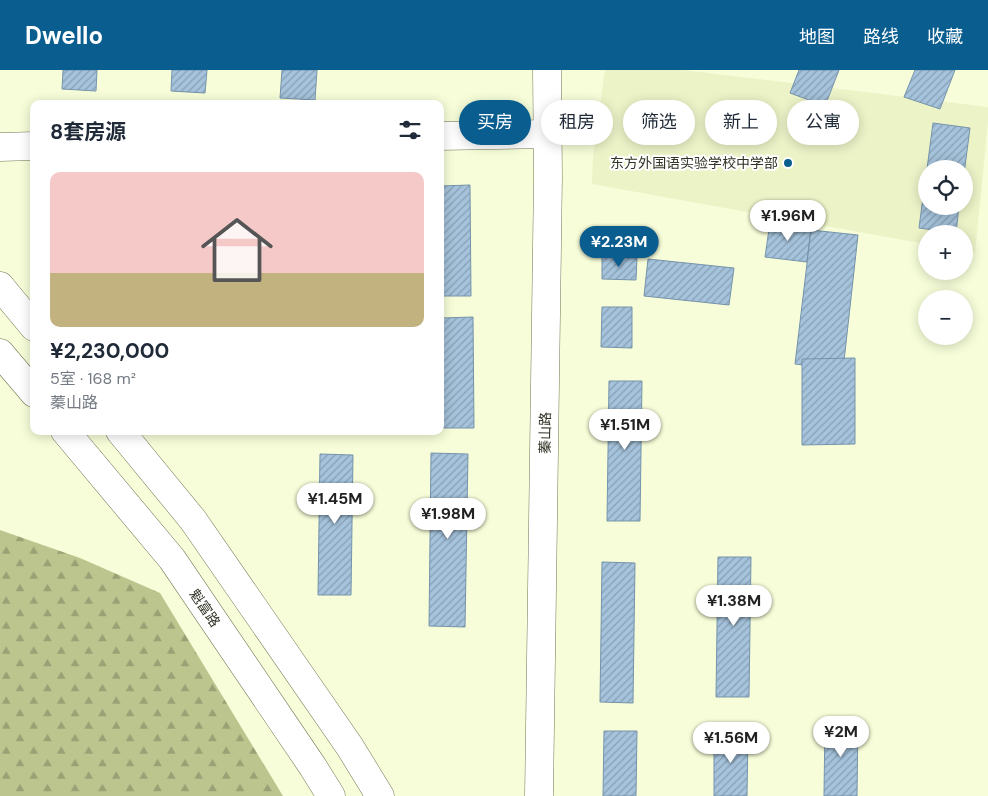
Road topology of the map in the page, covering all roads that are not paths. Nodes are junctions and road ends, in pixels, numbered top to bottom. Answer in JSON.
{"nodes":[{"id":1,"x":546,"y":70,"type":"edge"},
{"id":2,"x":546,"y":100,"type":"edge"},
{"id":3,"x":541,"y":134,"type":"edge"},
{"id":4,"x":444,"y":136,"type":"edge"},
{"id":5,"x":547,"y":145,"type":"edge"},
{"id":6,"x":30,"y":146,"type":"edge"},
{"id":7,"x":0,"y":147,"type":"edge"},
{"id":8,"x":0,"y":286,"type":"edge"},
{"id":9,"x":30,"y":322,"type":"edge"},
{"id":10,"x":0,"y":352,"type":"edge"},
{"id":11,"x":30,"y":388,"type":"edge"},
{"id":12,"x":69,"y":435,"type":"edge"},
{"id":13,"x":123,"y":435,"type":"edge"},
{"id":14,"x":331,"y":796,"type":"edge"},
{"id":15,"x":380,"y":796,"type":"edge"},
{"id":16,"x":539,"y":796,"type":"edge"}],
"edges":[{"from":1,"to":2,"type":"main road","name":"蓁山路"},
{"from":3,"to":4,"type":"main road"},
{"from":5,"to":16,"type":"main road","name":"蓁山路"},
{"from":6,"to":7,"type":"main road"},
{"from":8,"to":9,"type":"main road"},
{"from":10,"to":11,"type":"main road"},
{"from":12,"to":14,"type":"main road","name":"魁富路"},
{"from":13,"to":15,"type":"main road"}]}
